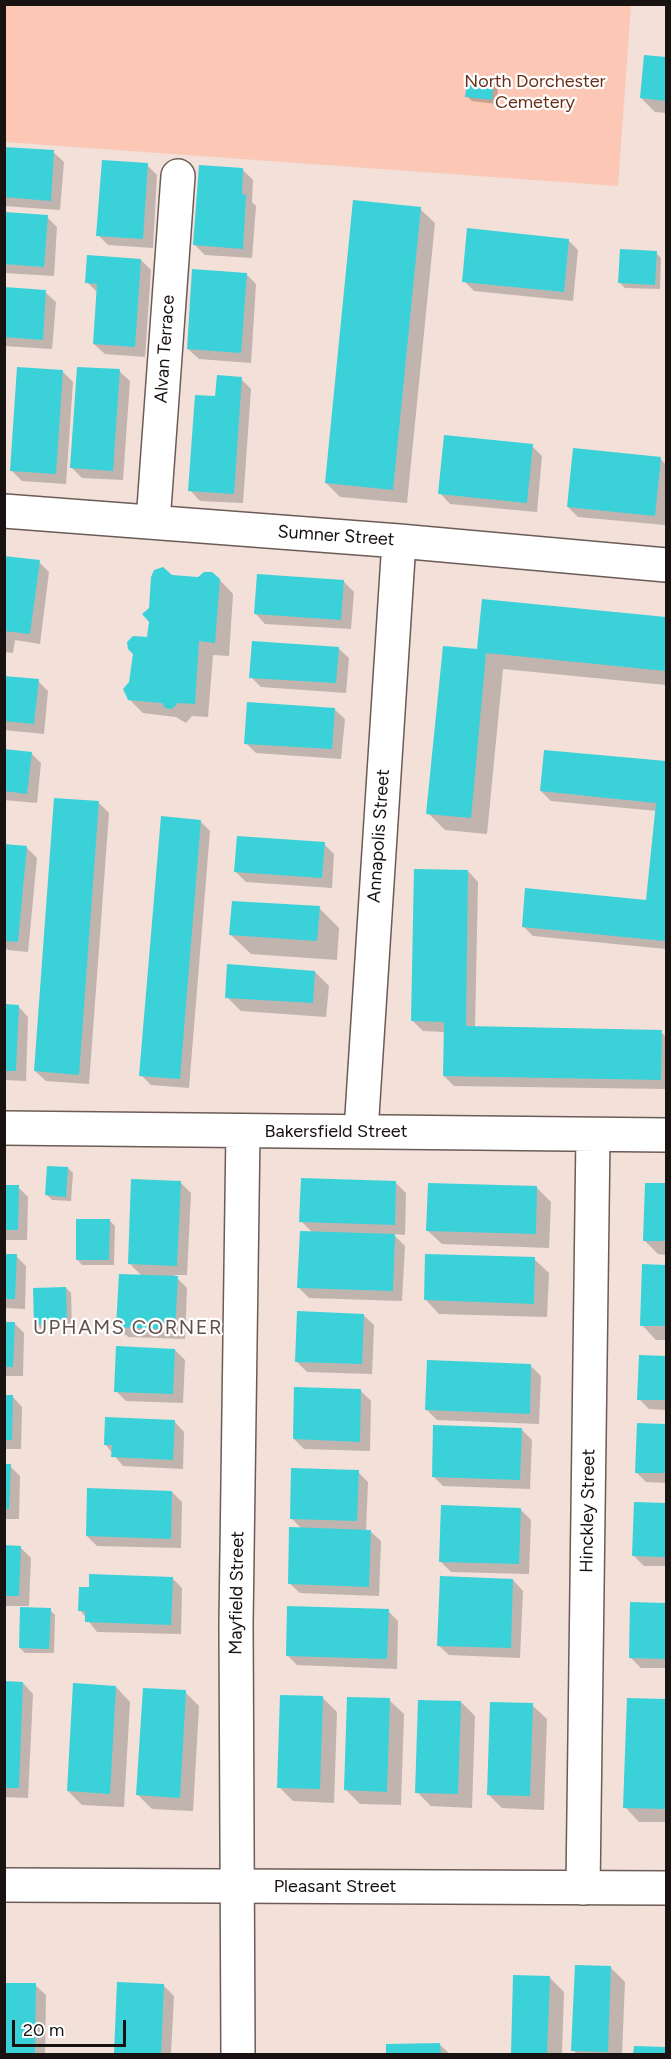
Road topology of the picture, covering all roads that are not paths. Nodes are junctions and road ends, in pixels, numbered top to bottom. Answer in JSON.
{"nodes":[{"id":1,"x":178,"y":176,"type":"dead end"},
{"id":2,"x":4,"y":511,"type":"edge"},
{"id":3,"x":153,"y":522,"type":"junction"},
{"id":4,"x":399,"y":541,"type":"junction"},
{"id":5,"x":666,"y":564,"type":"edge"},
{"id":6,"x":4,"y":1128,"type":"edge"},
{"id":7,"x":243,"y":1131,"type":"junction"},
{"id":8,"x":361,"y":1131,"type":"junction"},
{"id":9,"x":593,"y":1135,"type":"junction"},
{"id":10,"x":666,"y":1135,"type":"edge"},
{"id":11,"x":4,"y":1885,"type":"edge"},
{"id":12,"x":236,"y":1886,"type":"junction"},
{"id":13,"x":583,"y":1888,"type":"junction"},
{"id":14,"x":666,"y":1888,"type":"edge"},
{"id":15,"x":238,"y":2055,"type":"edge"}],
"edges":[{"from":1,"to":3,"type":"street","name":"Alvan Terrace"},
{"from":2,"to":3,"type":"street","name":"Sumner Street"},
{"from":3,"to":4,"type":"street","name":"Sumner Street"},
{"from":4,"to":5,"type":"street","name":"Sumner Street"},
{"from":4,"to":8,"type":"street","name":"Annapolis Street"},
{"from":6,"to":7,"type":"street","name":"Bakersfield Street"},
{"from":7,"to":8,"type":"street","name":"Bakersfield Street"},
{"from":7,"to":12,"type":"street","name":"Mayfield Street"},
{"from":8,"to":9,"type":"street","name":"Bakersfield Street"},
{"from":9,"to":10,"type":"street","name":"Bakersfield Street"},
{"from":9,"to":13,"type":"street","name":"Hinckley Street"},
{"from":11,"to":12,"type":"street","name":"Pleasant Street"},
{"from":12,"to":13,"type":"street","name":"Pleasant Street"},
{"from":12,"to":15,"type":"street","name":"Mayfield Street"},
{"from":13,"to":14,"type":"street","name":"Pleasant Street"}]}
